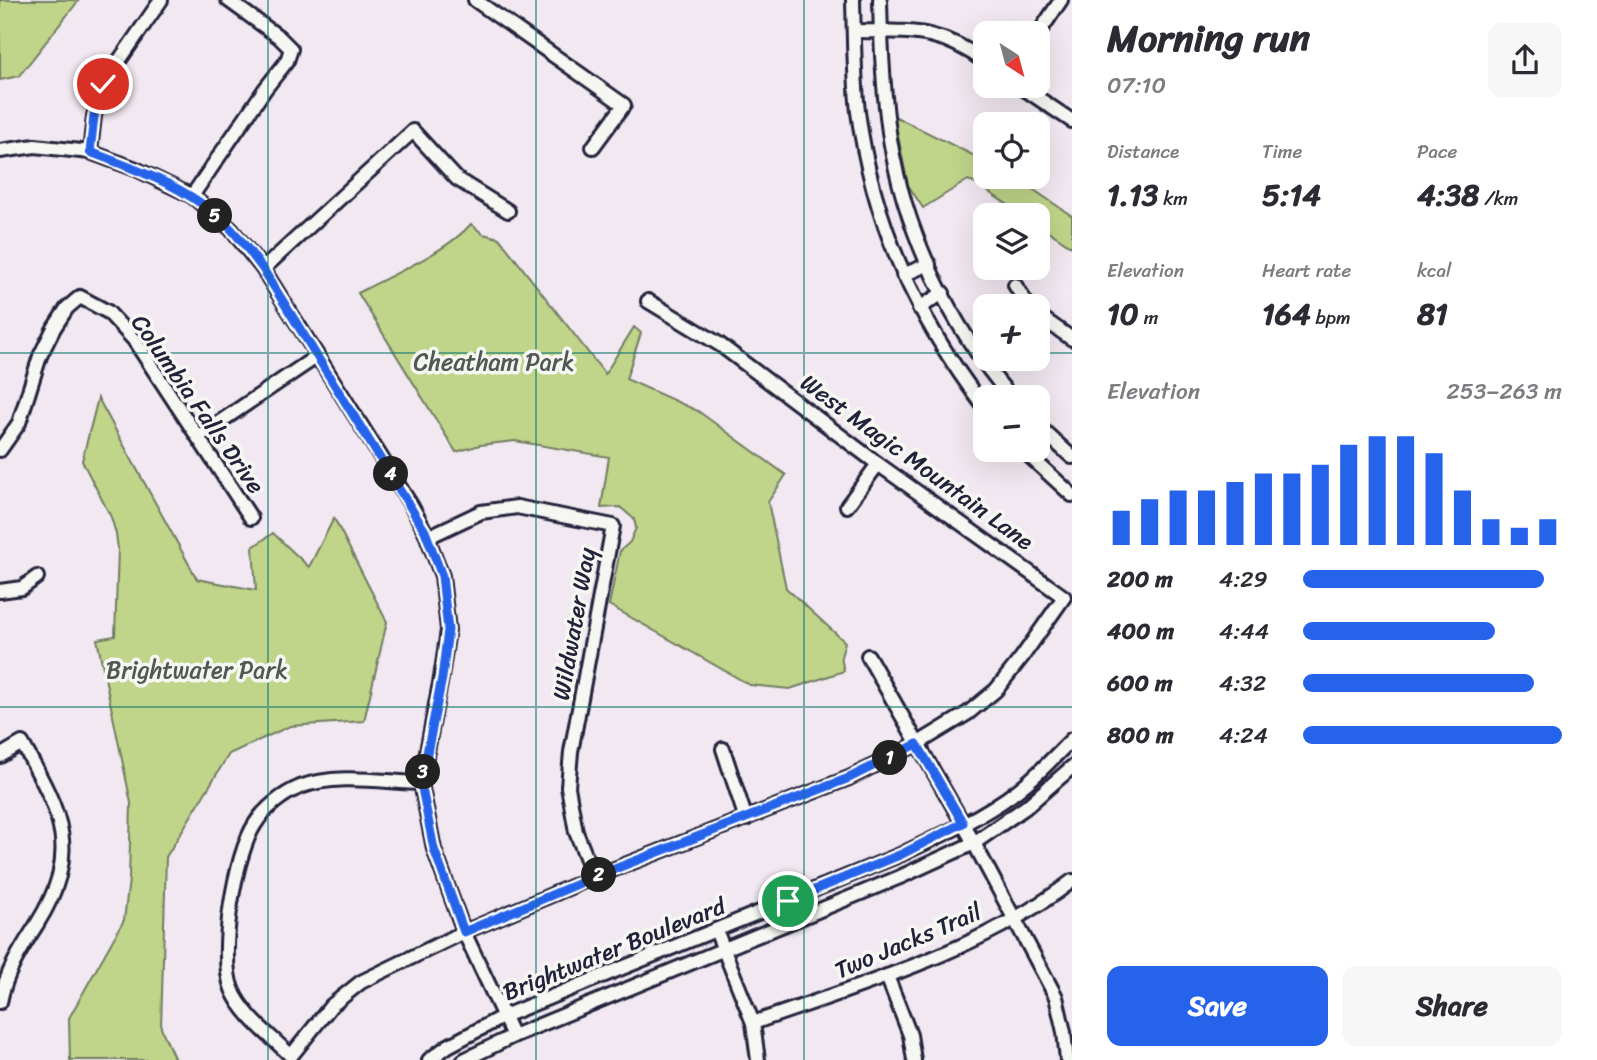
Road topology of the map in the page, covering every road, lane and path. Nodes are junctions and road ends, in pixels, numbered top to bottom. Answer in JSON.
{"nodes":[{"id":1,"x":161,"y":0,"type":"edge"},
{"id":2,"x":228,"y":0,"type":"edge"},
{"id":3,"x":475,"y":0,"type":"edge"},
{"id":4,"x":853,"y":0,"type":"edge"},
{"id":5,"x":880,"y":0,"type":"edge"},
{"id":6,"x":1061,"y":0,"type":"edge"},
{"id":7,"x":1047,"y":21,"type":"edge"},
{"id":8,"x":854,"y":31,"type":"junction"},
{"id":9,"x":881,"y":32,"type":"junction"},
{"id":10,"x":973,"y":54,"type":"edge"},
{"id":11,"x":1038,"y":98,"type":"edge"},
{"id":12,"x":1072,"y":121,"type":"edge"},
{"id":13,"x":593,"y":147,"type":"dead end"},
{"id":14,"x":0,"y":151,"type":"edge"},
{"id":15,"x":90,"y":152,"type":"junction"},
{"id":16,"x":192,"y":196,"type":"junction"},
{"id":17,"x":508,"y":211,"type":"dead end"},
{"id":18,"x":929,"y":264,"type":"junction"},
{"id":19,"x":263,"y":269,"type":"junction"},
{"id":20,"x":903,"y":275,"type":"junction"},
{"id":21,"x":1015,"y":285,"type":"dead end"},
{"id":22,"x":943,"y":293,"type":"junction"},
{"id":23,"x":1021,"y":294,"type":"edge"},
{"id":24,"x":648,"y":301,"type":"dead end"},
{"id":25,"x":919,"y":308,"type":"junction"},
{"id":26,"x":1050,"y":323,"type":"edge"},
{"id":27,"x":1072,"y":339,"type":"edge"},
{"id":28,"x":316,"y":357,"type":"junction"},
{"id":29,"x":1003,"y":385,"type":"edge"},
{"id":30,"x":973,"y":392,"type":"edge"},
{"id":31,"x":199,"y":436,"type":"junction"},
{"id":32,"x":1050,"y":437,"type":"edge"},
{"id":33,"x":0,"y":450,"type":"edge"},
{"id":34,"x":1072,"y":457,"type":"edge"},
{"id":35,"x":1036,"y":462,"type":"edge"},
{"id":36,"x":878,"y":464,"type":"junction"},
{"id":37,"x":1072,"y":495,"type":"edge"},
{"id":38,"x":847,"y":506,"type":"dead end"},
{"id":39,"x":251,"y":518,"type":"dead end"},
{"id":40,"x":428,"y":537,"type":"junction"},
{"id":41,"x":37,"y":577,"type":"dead end"},
{"id":42,"x":0,"y":591,"type":"edge"},
{"id":43,"x":868,"y":656,"type":"dead end"},
{"id":44,"x":1072,"y":739,"type":"edge"},
{"id":45,"x":917,"y":744,"type":"junction"},
{"id":46,"x":723,"y":749,"type":"dead end"},
{"id":47,"x":0,"y":756,"type":"edge"},
{"id":48,"x":1072,"y":767,"type":"edge"},
{"id":49,"x":421,"y":783,"type":"junction"},
{"id":50,"x":746,"y":819,"type":"junction"},
{"id":51,"x":963,"y":823,"type":"junction"},
{"id":52,"x":974,"y":843,"type":"junction"},
{"id":53,"x":594,"y":877,"type":"junction"},
{"id":54,"x":1072,"y":881,"type":"edge"},
{"id":55,"x":1015,"y":918,"type":"junction"},
{"id":56,"x":716,"y":930,"type":"junction"},
{"id":57,"x":464,"y":932,"type":"junction"},
{"id":58,"x":725,"y":948,"type":"junction"},
{"id":59,"x":887,"y":976,"type":"junction"},
{"id":60,"x":0,"y":1002,"type":"edge"},
{"id":61,"x":504,"y":1016,"type":"junction"},
{"id":62,"x":753,"y":1023,"type":"junction"},
{"id":63,"x":513,"y":1036,"type":"junction"},
{"id":64,"x":429,"y":1060,"type":"edge"},
{"id":65,"x":464,"y":1060,"type":"edge"},
{"id":66,"x":758,"y":1060,"type":"edge"},
{"id":67,"x":914,"y":1060,"type":"edge"},
{"id":68,"x":1066,"y":1060,"type":"edge"}],
"edges":[{"from":1,"to":15,"type":"street"},
{"from":2,"to":16,"type":"street"},
{"from":3,"to":13,"type":"street"},
{"from":4,"to":8,"type":"street"},
{"from":5,"to":9,"type":"street"},
{"from":6,"to":7,"type":"street"},
{"from":8,"to":9,"type":"street"},
{"from":8,"to":20,"type":"street"},
{"from":9,"to":10,"type":"street"},
{"from":9,"to":18,"type":"street"},
{"from":11,"to":12,"type":"street"},
{"from":14,"to":15,"type":"street"},
{"from":15,"to":16,"type":"street"},
{"from":16,"to":19,"type":"street"},
{"from":17,"to":19,"type":"street"},
{"from":18,"to":20,"type":"street"},
{"from":18,"to":22,"type":"street"},
{"from":19,"to":28,"type":"street"},
{"from":20,"to":25,"type":"street"},
{"from":21,"to":23,"type":"street"},
{"from":22,"to":25,"type":"street"},
{"from":22,"to":29,"type":"street"},
{"from":24,"to":36,"type":"street","name":"West Magic Mountain Lane"},
{"from":25,"to":30,"type":"street"},
{"from":26,"to":27,"type":"street"},
{"from":28,"to":31,"type":"street"},
{"from":28,"to":40,"type":"street"},
{"from":31,"to":33,"type":"street","name":"Columbia Falls Drive"},
{"from":31,"to":39,"type":"street","name":"Columbia Falls Drive"},
{"from":32,"to":34,"type":"street"},
{"from":35,"to":37,"type":"street"},
{"from":36,"to":38,"type":"street"},
{"from":36,"to":45,"type":"street","name":"West Magic Mountain Lane"},
{"from":40,"to":49,"type":"street"},
{"from":40,"to":53,"type":"street","name":"Wildwater Way"},
{"from":41,"to":42,"type":"street"},
{"from":43,"to":45,"type":"street"},
{"from":44,"to":51,"type":"street","name":"Brightwater Boulevard"},
{"from":45,"to":50,"type":"street","name":"West Magic Mountain Lane"},
{"from":45,"to":51,"type":"street"},
{"from":46,"to":50,"type":"street"},
{"from":47,"to":60,"type":"street"},
{"from":48,"to":52,"type":"street","name":"Brightwater Boulevard"},
{"from":49,"to":57,"type":"street"},
{"from":49,"to":57,"type":"street","name":"West Magic Mountain Lane"},
{"from":50,"to":53,"type":"street","name":"West Magic Mountain Lane"},
{"from":51,"to":52,"type":"street"},
{"from":51,"to":56,"type":"street","name":"Brightwater Boulevard"},
{"from":52,"to":55,"type":"street"},
{"from":52,"to":58,"type":"street","name":"Brightwater Boulevard"},
{"from":53,"to":57,"type":"street","name":"West Magic Mountain Lane"},
{"from":54,"to":55,"type":"street","name":"Two Jacks Trail"},
{"from":55,"to":59,"type":"street","name":"Two Jacks Trail"},
{"from":55,"to":68,"type":"street"},
{"from":56,"to":58,"type":"street"},
{"from":56,"to":61,"type":"street","name":"Brightwater Boulevard"},
{"from":57,"to":61,"type":"street"},
{"from":58,"to":62,"type":"street"},
{"from":58,"to":63,"type":"street","name":"Brightwater Boulevard"},
{"from":59,"to":62,"type":"street","name":"Two Jacks Trail"},
{"from":59,"to":67,"type":"street"},
{"from":61,"to":63,"type":"street"},
{"from":61,"to":64,"type":"street","name":"Brightwater Boulevard"},
{"from":62,"to":66,"type":"street"},
{"from":63,"to":65,"type":"street","name":"Brightwater Boulevard"}]}
